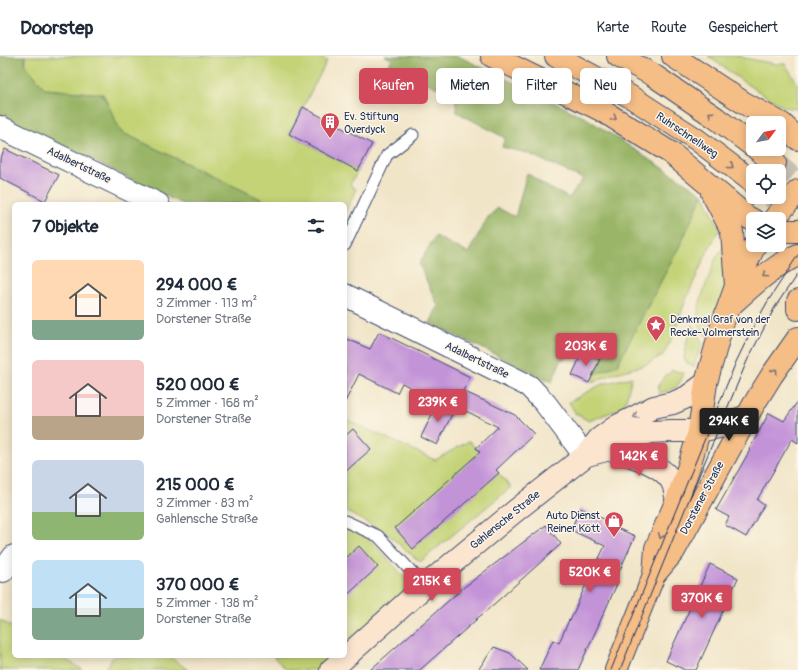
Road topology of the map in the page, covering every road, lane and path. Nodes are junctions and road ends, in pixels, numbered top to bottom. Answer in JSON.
{"nodes":[{"id":1,"x":492,"y":56,"type":"edge"},
{"id":2,"x":556,"y":56,"type":"edge"},
{"id":3,"x":618,"y":56,"type":"edge"},
{"id":4,"x":673,"y":56,"type":"edge"},
{"id":5,"x":790,"y":125,"type":"edge"},
{"id":6,"x":0,"y":127,"type":"edge"},
{"id":7,"x":413,"y":135,"type":"dead end"},
{"id":8,"x":798,"y":139,"type":"edge"},
{"id":9,"x":746,"y":141,"type":"edge"},
{"id":10,"x":766,"y":156,"type":"edge"},
{"id":11,"x":775,"y":163,"type":"tunnel mouth"},
{"id":12,"x":746,"y":177,"type":"edge"},
{"id":13,"x":708,"y":184,"type":"junction"},
{"id":14,"x":798,"y":191,"type":"edge"},
{"id":15,"x":154,"y":202,"type":"edge"},
{"id":16,"x":780,"y":212,"type":"edge"},
{"id":17,"x":746,"y":215,"type":"edge"},
{"id":18,"x":798,"y":231,"type":"edge"},
{"id":19,"x":786,"y":232,"type":"edge"},
{"id":20,"x":347,"y":241,"type":"edge"},
{"id":21,"x":752,"y":252,"type":"edge"},
{"id":22,"x":798,"y":255,"type":"edge"},
{"id":23,"x":733,"y":296,"type":"junction"},
{"id":24,"x":347,"y":297,"type":"edge"},
{"id":25,"x":798,"y":301,"type":"edge"},
{"id":26,"x":798,"y":309,"type":"edge"},
{"id":27,"x":798,"y":338,"type":"edge"},
{"id":28,"x":706,"y":383,"type":"junction"},
{"id":29,"x":747,"y":416,"type":"junction"},
{"id":30,"x":699,"y":432,"type":"junction"},
{"id":31,"x":610,"y":449,"type":"junction"},
{"id":32,"x":585,"y":456,"type":"junction"},
{"id":33,"x":676,"y":500,"type":"junction"},
{"id":34,"x":347,"y":522,"type":"edge"},
{"id":35,"x":654,"y":575,"type":"junction"},
{"id":36,"x":425,"y":586,"type":"junction"},
{"id":37,"x":347,"y":656,"type":"edge"},
{"id":38,"x":345,"y":658,"type":"edge"},
{"id":39,"x":332,"y":670,"type":"edge"},
{"id":40,"x":616,"y":670,"type":"edge"}],
"edges":[{"from":1,"to":13,"type":"main road","one_way":true},
{"from":2,"to":12,"type":"main road","name":"Ruhrschnellweg","one_way":true},
{"from":9,"to":3,"type":"main road","one_way":true},
{"from":4,"to":5,"type":"main road"},
{"from":5,"to":8,"type":"main road"},
{"from":6,"to":15,"type":"street","name":"Adalbertstraße"},
{"from":7,"to":20,"type":"lane"},
{"from":10,"to":11,"type":"main road"},
{"from":13,"to":17,"type":"main road"},
{"from":13,"to":23,"type":"main road"},
{"from":14,"to":16,"type":"main road"},
{"from":18,"to":19,"type":"main road"},
{"from":21,"to":23,"type":"main road","name":"Dorstener Straße"},
{"from":22,"to":23,"type":"main road","one_way":true},
{"from":23,"to":28,"type":"main road","name":"Dorstener Straße"},
{"from":24,"to":32,"type":"street","name":"Adalbertstraße"},
{"from":25,"to":26,"type":"main road"},
{"from":29,"to":27,"type":"main road","name":"Dorstener Straße","one_way":true},
{"from":28,"to":30,"type":"main road","name":"Dorstener Straße"},
{"from":28,"to":32,"type":"street","name":"Gahlensche Straße","one_way":true},
{"from":29,"to":30,"type":"street","name":"Gahlensche Straße"},
{"from":29,"to":35,"type":"main road","name":"Dorstener Straße"},
{"from":30,"to":31,"type":"street","name":"Gahlensche Straße"},
{"from":30,"to":33,"type":"main road","name":"Dorstener Straße"},
{"from":31,"to":32,"type":"street","name":"Gahlensche Straße"},
{"from":31,"to":33,"type":"street"},
{"from":32,"to":36,"type":"street","name":"Gahlensche Straße"},
{"from":33,"to":35,"type":"main road","name":"Dorstener Straße","one_way":true},
{"from":34,"to":36,"type":"lane"},
{"from":35,"to":40,"type":"main road","name":"Dorstener Straße"},
{"from":36,"to":37,"type":"street","name":"Gahlensche Straße"},
{"from":38,"to":39,"type":"street","name":"Gahlensche Straße"}]}
